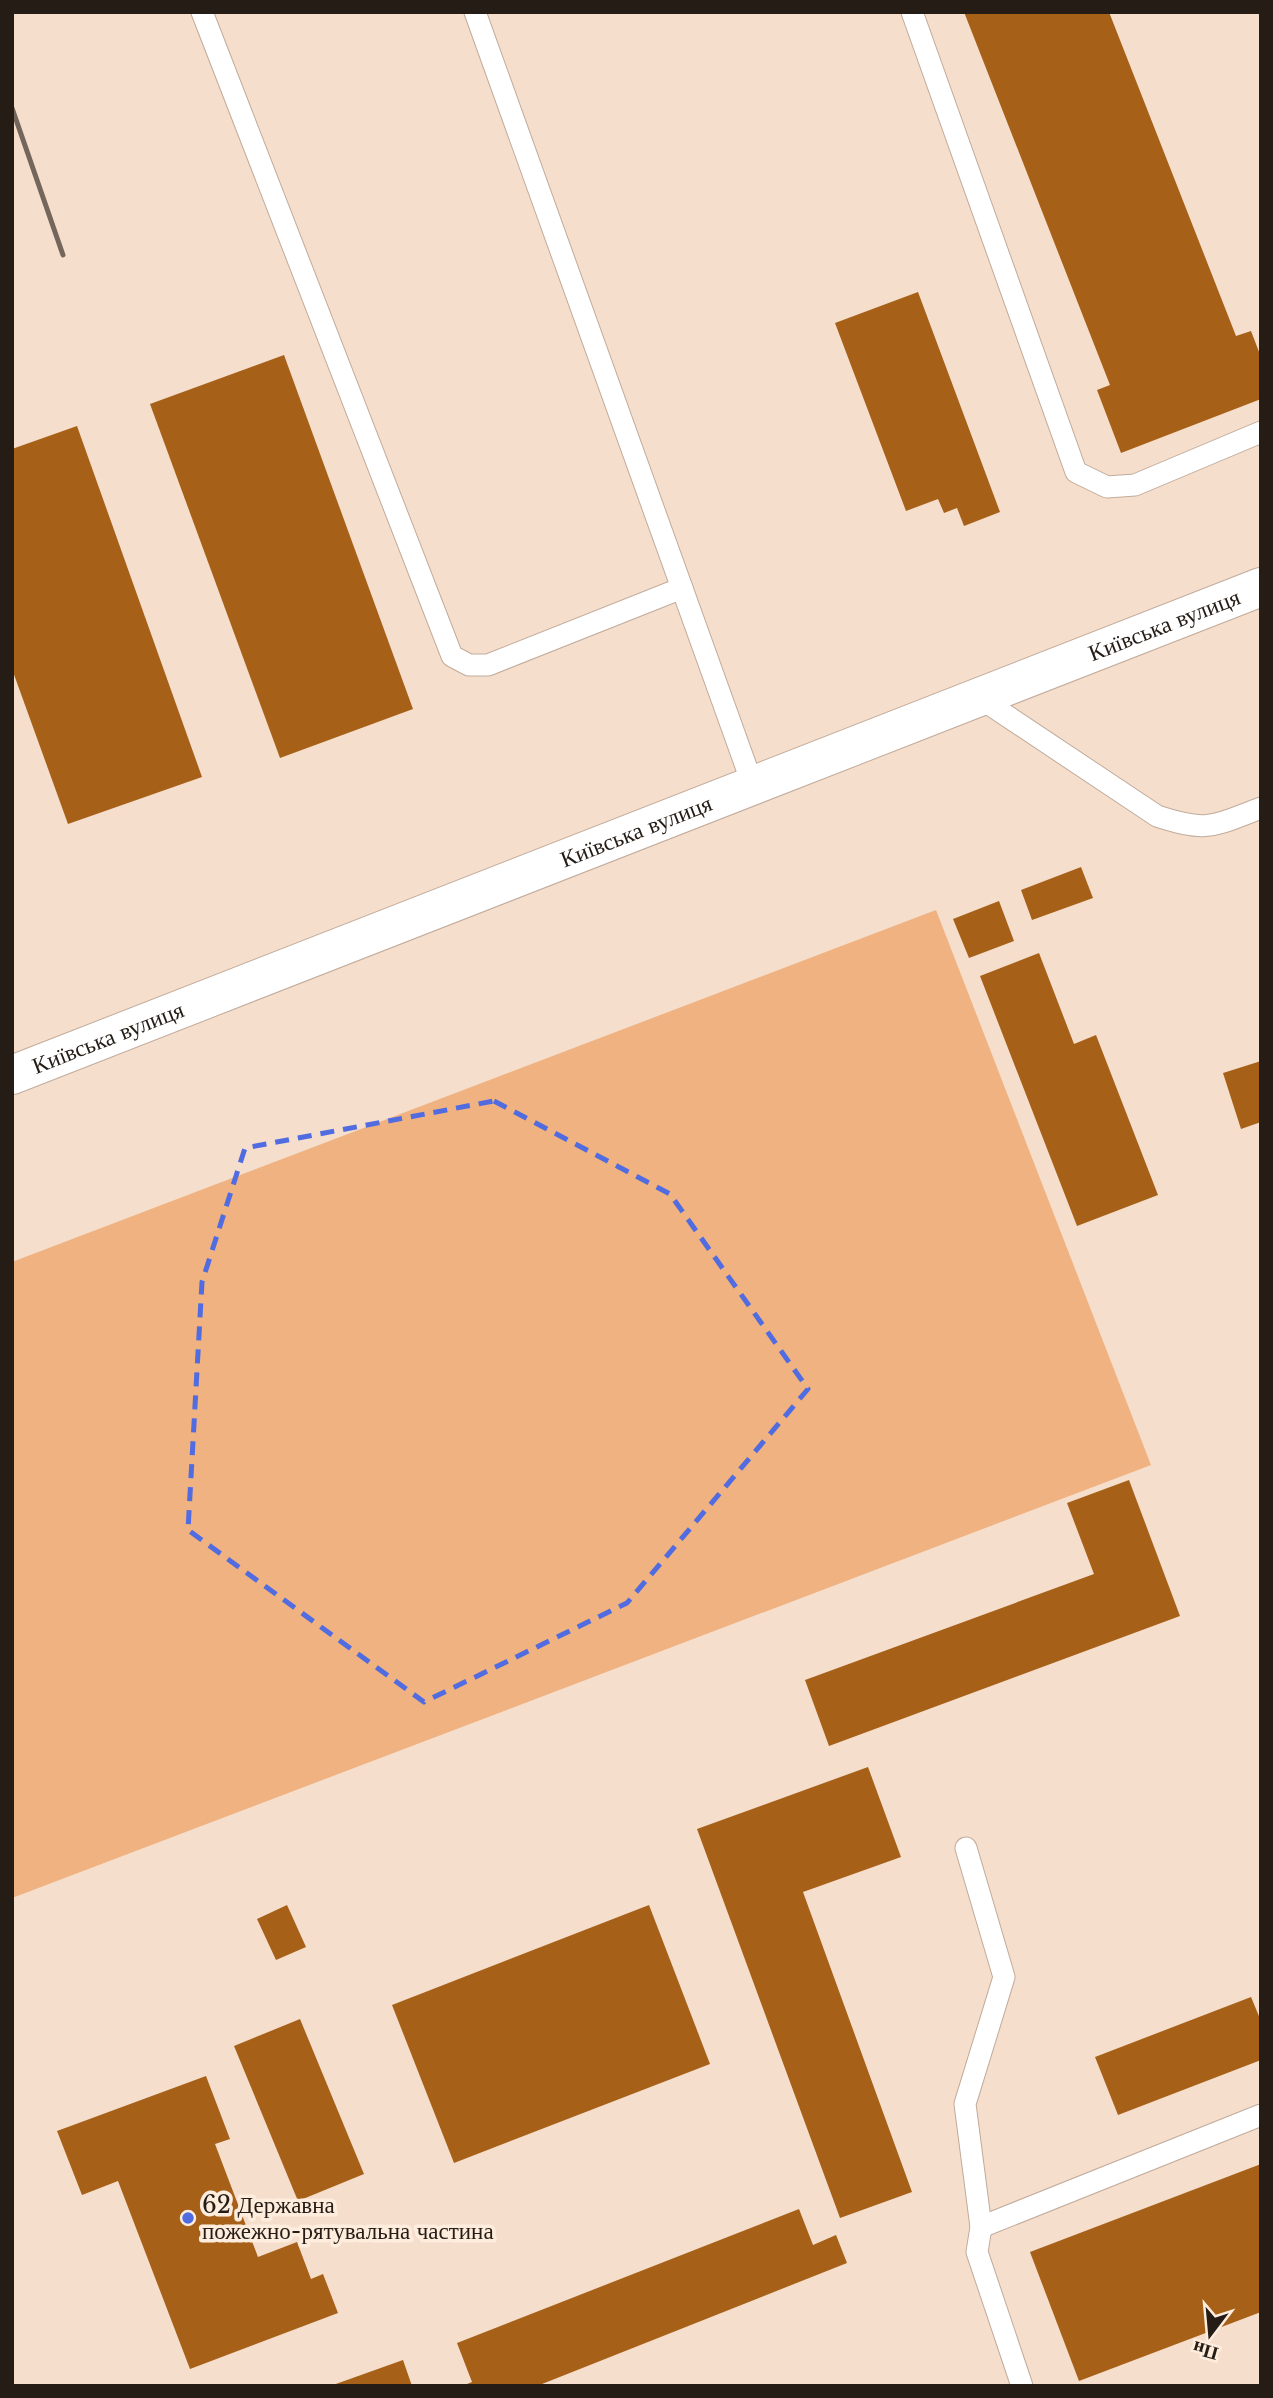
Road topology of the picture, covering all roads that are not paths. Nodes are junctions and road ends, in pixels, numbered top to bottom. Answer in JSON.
{"nodes":[{"id":1,"x":202,"y":12,"type":"edge"},
{"id":2,"x":475,"y":12,"type":"edge"},
{"id":3,"x":912,"y":12,"type":"edge"},
{"id":4,"x":1261,"y":432,"type":"edge"},
{"id":5,"x":1261,"y":587,"type":"edge"},
{"id":6,"x":681,"y":588,"type":"junction"},
{"id":7,"x":977,"y":696,"type":"junction"},
{"id":8,"x":752,"y":783,"type":"junction"},
{"id":9,"x":1261,"y":808,"type":"edge"},
{"id":10,"x":12,"y":1075,"type":"edge"},
{"id":11,"x":967,"y":1847,"type":"dead end"},
{"id":12,"x":1261,"y":2115,"type":"edge"},
{"id":13,"x":981,"y":2227,"type":"junction"},
{"id":14,"x":1022,"y":2386,"type":"edge"}],
"edges":[{"from":1,"to":6,"type":"lane"},
{"from":2,"to":6,"type":"lane"},
{"from":3,"to":4,"type":"lane"},
{"from":5,"to":7,"type":"main road","name":"Київська вулиця"},
{"from":6,"to":8,"type":"lane"},
{"from":7,"to":8,"type":"main road","name":"Київська вулиця"},
{"from":7,"to":9,"type":"lane"},
{"from":8,"to":10,"type":"main road","name":"Київська вулиця"},
{"from":11,"to":13,"type":"lane"},
{"from":12,"to":13,"type":"lane"},
{"from":13,"to":14,"type":"lane"}]}
